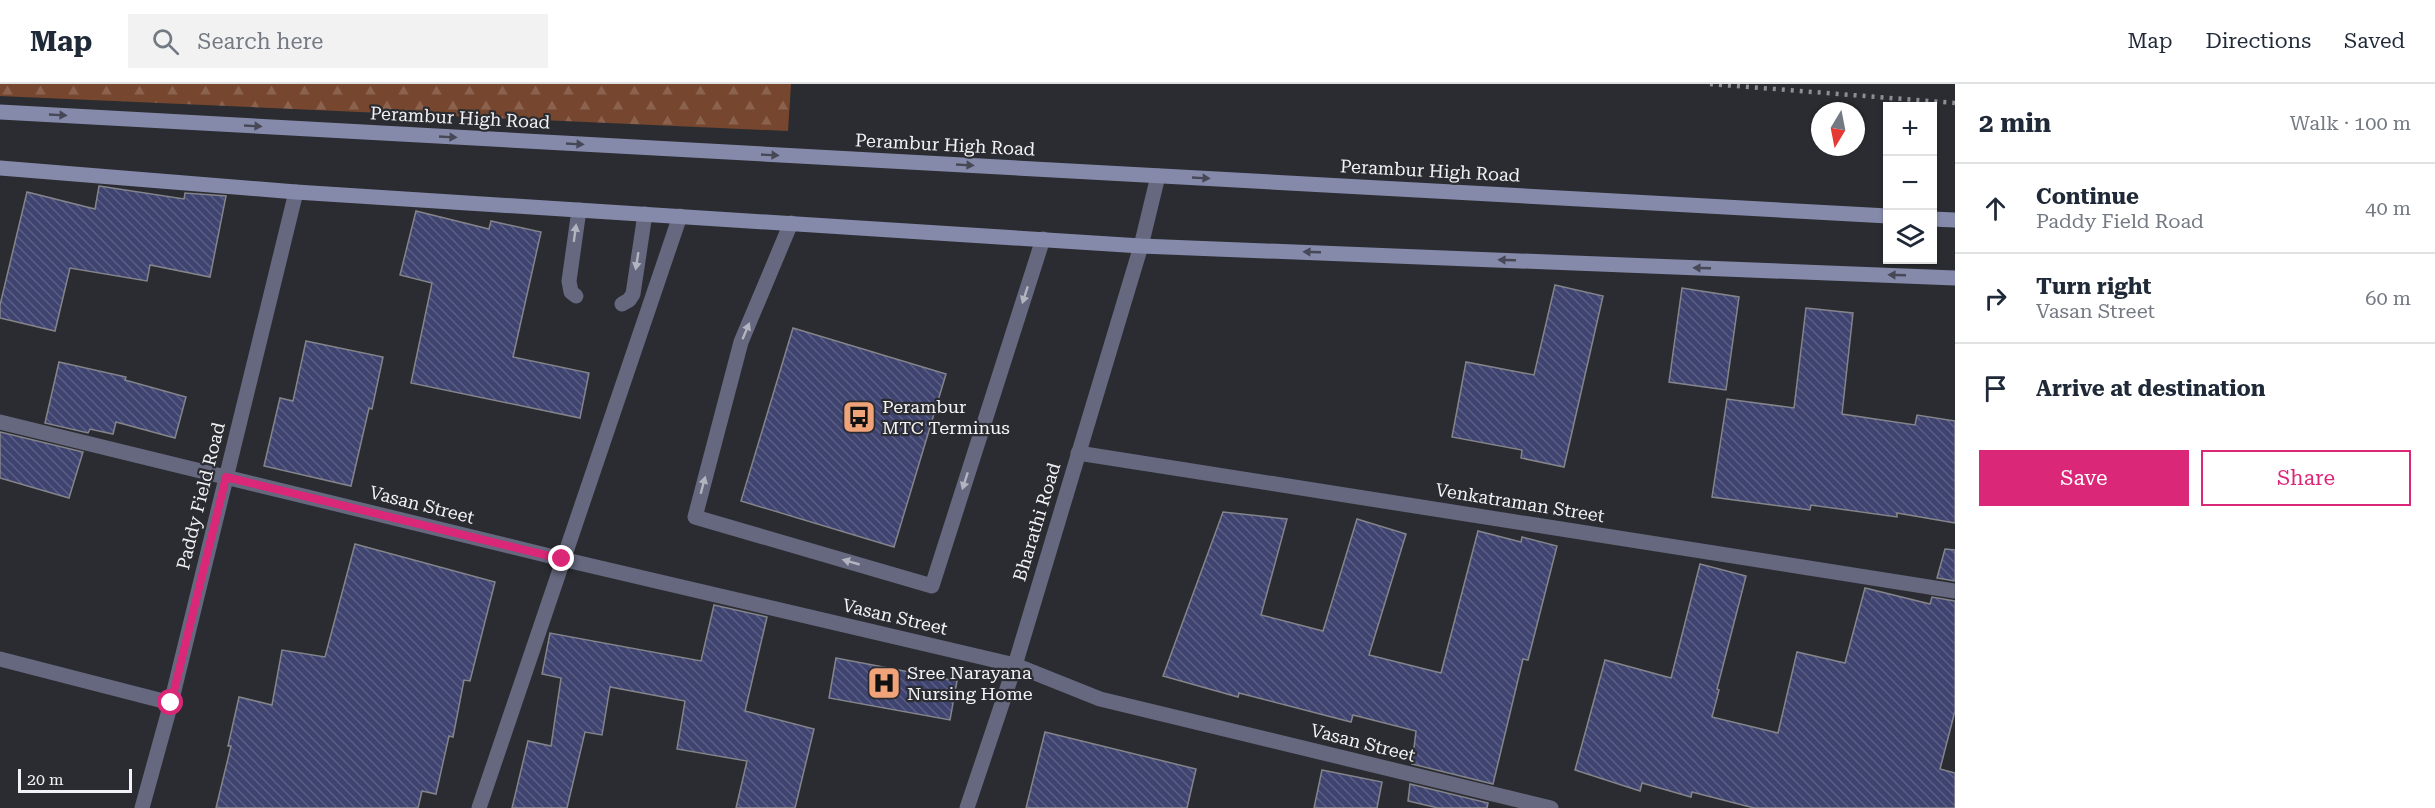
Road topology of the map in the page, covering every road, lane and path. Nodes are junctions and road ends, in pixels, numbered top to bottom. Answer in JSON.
{"nodes":[{"id":1,"x":0,"y":112,"type":"edge"},
{"id":2,"x":0,"y":168,"type":"edge"},
{"id":3,"x":1158,"y":176,"type":"junction"},
{"id":4,"x":296,"y":192,"type":"junction"},
{"id":5,"x":579,"y":210,"type":"junction"},
{"id":6,"x":645,"y":214,"type":"junction"},
{"id":7,"x":680,"y":216,"type":"junction"},
{"id":8,"x":1883,"y":216,"type":"edge"},
{"id":9,"x":1937,"y":219,"type":"edge"},
{"id":10,"x":1955,"y":220,"type":"edge"},
{"id":11,"x":791,"y":223,"type":"junction"},
{"id":12,"x":1043,"y":239,"type":"junction"},
{"id":13,"x":1141,"y":246,"type":"junction"},
{"id":14,"x":1955,"y":278,"type":"edge"},
{"id":15,"x":576,"y":296,"type":"dead end"},
{"id":16,"x":622,"y":304,"type":"dead end"},
{"id":17,"x":0,"y":422,"type":"edge"},
{"id":18,"x":1078,"y":453,"type":"junction"},
{"id":19,"x":226,"y":477,"type":"junction"},
{"id":20,"x":562,"y":559,"type":"junction"},
{"id":21,"x":1955,"y":591,"type":"edge"},
{"id":22,"x":0,"y":659,"type":"edge"},
{"id":23,"x":1015,"y":665,"type":"junction"},
{"id":24,"x":171,"y":703,"type":"junction"},
{"id":25,"x":142,"y":808,"type":"edge"},
{"id":26,"x":479,"y":808,"type":"edge"},
{"id":27,"x":967,"y":808,"type":"edge"},
{"id":28,"x":1551,"y":808,"type":"edge"}],
"edges":[{"from":1,"to":3,"type":"main road","name":"Perambur High Road","one_way":true},
{"from":2,"to":4,"type":"main road"},
{"from":3,"to":8,"type":"main road","name":"Perambur High Road","one_way":true},
{"from":3,"to":13,"type":"street","name":"Bharathi Road"},
{"from":4,"to":5,"type":"main road"},
{"from":4,"to":19,"type":"street","name":"Paddy Field Road"},
{"from":5,"to":6,"type":"main road"},
{"from":15,"to":5,"type":"street","one_way":true},
{"from":6,"to":7,"type":"main road"},
{"from":6,"to":16,"type":"street","one_way":true},
{"from":7,"to":11,"type":"main road"},
{"from":7,"to":20,"type":"street"},
{"from":9,"to":10,"type":"main road"},
{"from":11,"to":12,"type":"main road"},
{"from":12,"to":11,"type":"street","one_way":true},
{"from":12,"to":13,"type":"main road"},
{"from":14,"to":13,"type":"main road","one_way":true},
{"from":13,"to":18,"type":"street","name":"Bharathi Road"},
{"from":17,"to":19,"type":"street","name":"Vasan Street"},
{"from":18,"to":21,"type":"street","name":"Venkatraman Street"},
{"from":18,"to":23,"type":"street","name":"Bharathi Road"},
{"from":19,"to":20,"type":"street","name":"Vasan Street"},
{"from":19,"to":24,"type":"street","name":"Paddy Field Road"},
{"from":20,"to":23,"type":"street","name":"Vasan Street"},
{"from":20,"to":26,"type":"street"},
{"from":22,"to":24,"type":"street"},
{"from":23,"to":27,"type":"street","name":"Bharathi Road"},
{"from":23,"to":28,"type":"street","name":"Vasan Street"},
{"from":24,"to":25,"type":"street","name":"Paddy Field Road"}]}
